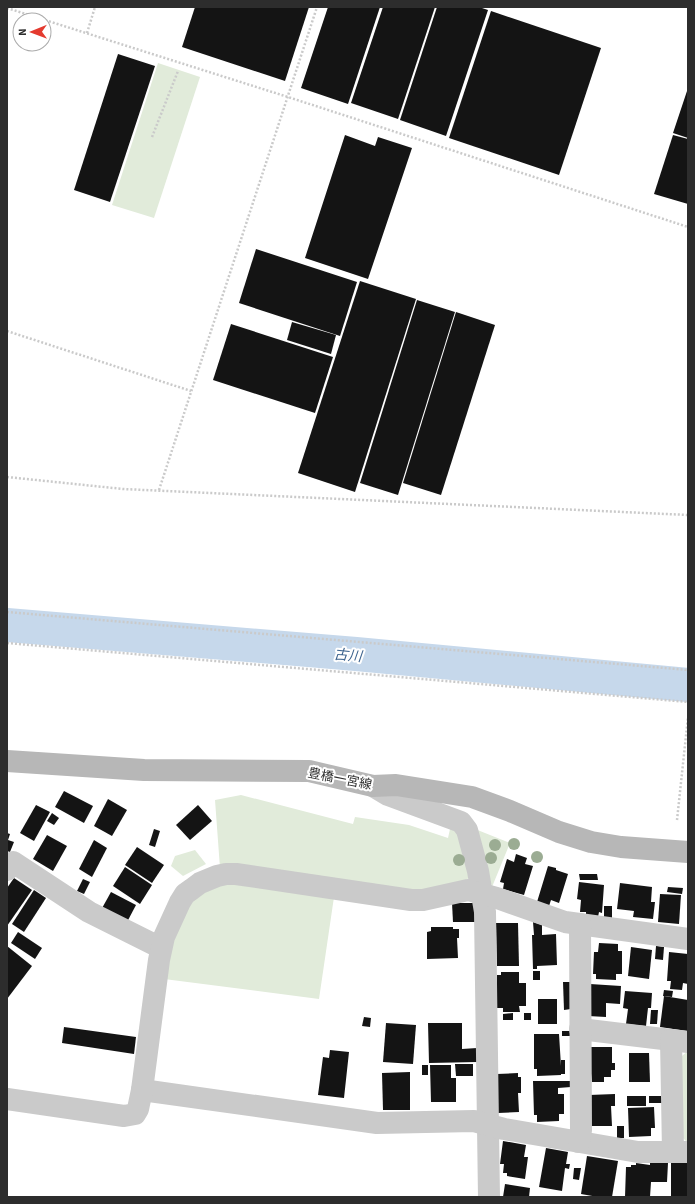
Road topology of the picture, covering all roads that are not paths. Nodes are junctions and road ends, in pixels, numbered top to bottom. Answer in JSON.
{"nodes":[{"id":1,"x":7,"y":762,"type":"edge"},
{"id":2,"x":373,"y":786,"type":"junction"},
{"id":3,"x":688,"y":852,"type":"edge"},
{"id":4,"x":9,"y":864,"type":"edge"},
{"id":5,"x":482,"y":893,"type":"junction"},
{"id":6,"x":580,"y":924,"type":"junction"},
{"id":7,"x":688,"y":939,"type":"edge"},
{"id":8,"x":161,"y":948,"type":"junction"},
{"id":9,"x":580,"y":1029,"type":"junction"},
{"id":10,"x":679,"y":1041,"type":"edge"},
{"id":11,"x":142,"y":1090,"type":"junction"},
{"id":12,"x":7,"y":1099,"type":"edge"},
{"id":13,"x":488,"y":1124,"type":"junction"},
{"id":14,"x":579,"y":1142,"type":"junction"},
{"id":15,"x":681,"y":1152,"type":"edge"},
{"id":16,"x":489,"y":1197,"type":"edge"}],
"edges":[{"from":1,"to":2,"type":"main road","name":"豊橋一宮線"},
{"from":2,"to":3,"type":"main road","name":"豊橋一宮線"},
{"from":2,"to":5,"type":"street"},
{"from":4,"to":8,"type":"street"},
{"from":5,"to":6,"type":"street"},
{"from":5,"to":8,"type":"street"},
{"from":5,"to":13,"type":"street"},
{"from":6,"to":7,"type":"street"},
{"from":6,"to":9,"type":"street"},
{"from":8,"to":11,"type":"street"},
{"from":9,"to":10,"type":"street"},
{"from":9,"to":14,"type":"street"},
{"from":10,"to":15,"type":"street"},
{"from":11,"to":12,"type":"street"},
{"from":11,"to":13,"type":"street"},
{"from":13,"to":14,"type":"street"},
{"from":13,"to":16,"type":"street"},
{"from":14,"to":15,"type":"street"}]}
